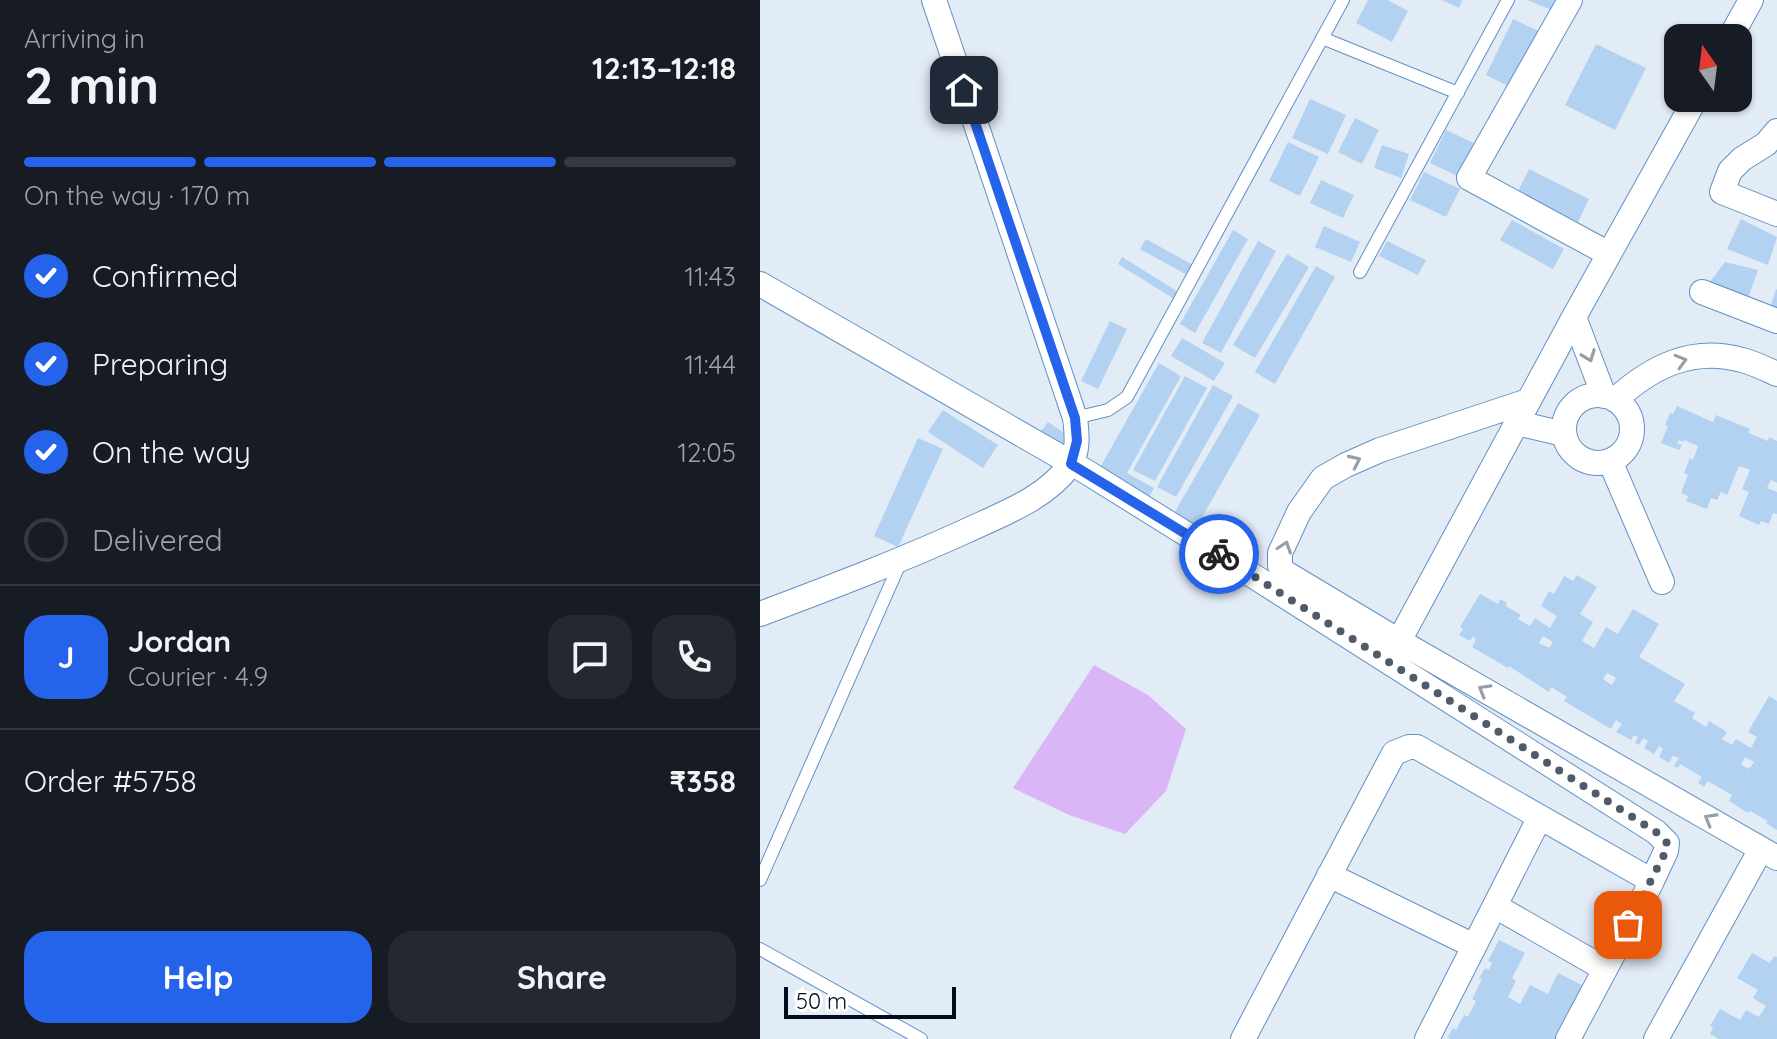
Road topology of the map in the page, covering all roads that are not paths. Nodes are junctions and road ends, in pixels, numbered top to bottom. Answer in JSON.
{"nodes":[{"id":1,"x":934,"y":0,"type":"edge"},
{"id":2,"x":1343,"y":0,"type":"edge"},
{"id":3,"x":1508,"y":0,"type":"edge"},
{"id":4,"x":1570,"y":0,"type":"edge"},
{"id":5,"x":1751,"y":0,"type":"edge"},
{"id":6,"x":1738,"y":24,"type":"edge"},
{"id":7,"x":1322,"y":38,"type":"junction"},
{"id":8,"x":1458,"y":93,"type":"junction"},
{"id":9,"x":1688,"y":112,"type":"edge"},
{"id":10,"x":1777,"y":131,"type":"edge"},
{"id":11,"x":1777,"y":214,"type":"edge"},
{"id":12,"x":1609,"y":254,"type":"junction"},
{"id":13,"x":1360,"y":272,"type":"dead end"},
{"id":14,"x":760,"y":284,"type":"edge"},
{"id":15,"x":1702,"y":292,"type":"dead end"},
{"id":16,"x":1574,"y":317,"type":"junction"},
{"id":17,"x":1777,"y":321,"type":"edge"},
{"id":18,"x":1777,"y":374,"type":"edge"},
{"id":19,"x":1610,"y":398,"type":"junction"},
{"id":20,"x":1523,"y":412,"type":"junction"},
{"id":21,"x":1075,"y":418,"type":"junction"},
{"id":22,"x":1564,"y":434,"type":"junction"},
{"id":23,"x":1610,"y":461,"type":"junction"},
{"id":24,"x":1071,"y":464,"type":"junction"},
{"id":25,"x":901,"y":560,"type":"junction"},
{"id":26,"x":1662,"y":582,"type":"dead end"},
{"id":27,"x":760,"y":614,"type":"edge"},
{"id":28,"x":1399,"y":641,"type":"junction"},
{"id":29,"x":1540,"y":817,"type":"junction"},
{"id":30,"x":1769,"y":854,"type":"edge"},
{"id":31,"x":1329,"y":875,"type":"junction"},
{"id":32,"x":760,"y":880,"type":"edge"},
{"id":33,"x":1652,"y":881,"type":"junction"},
{"id":34,"x":1495,"y":906,"type":"junction"},
{"id":35,"x":1474,"y":946,"type":"junction"},
{"id":36,"x":760,"y":949,"type":"edge"},
{"id":37,"x":1605,"y":969,"type":"junction"},
{"id":38,"x":921,"y":1039,"type":"edge"},
{"id":39,"x":1243,"y":1039,"type":"edge"},
{"id":40,"x":1427,"y":1039,"type":"edge"},
{"id":41,"x":1568,"y":1039,"type":"edge"},
{"id":42,"x":1656,"y":1039,"type":"edge"}],
"edges":[{"from":1,"to":21,"type":"street"},
{"from":2,"to":7,"type":"lane"},
{"from":3,"to":8,"type":"lane"},
{"from":4,"to":12,"type":"street"},
{"from":5,"to":6,"type":"street"},
{"from":7,"to":8,"type":"lane"},
{"from":7,"to":21,"type":"lane"},
{"from":8,"to":13,"type":"lane"},
{"from":9,"to":12,"type":"street"},
{"from":10,"to":11,"type":"street"},
{"from":12,"to":16,"type":"street"},
{"from":14,"to":24,"type":"street"},
{"from":15,"to":17,"type":"street"},
{"from":16,"to":19,"type":"street","one_way":true},
{"from":16,"to":20,"type":"street"},
{"from":19,"to":18,"type":"street","one_way":true},
{"from":19,"to":22,"type":"street"},
{"from":19,"to":23,"type":"street"},
{"from":20,"to":22,"type":"street"},
{"from":20,"to":28,"type":"street"},
{"from":28,"to":20,"type":"street","one_way":true},
{"from":21,"to":24,"type":"street"},
{"from":22,"to":23,"type":"street"},
{"from":23,"to":26,"type":"street"},
{"from":24,"to":25,"type":"street"},
{"from":24,"to":33,"type":"street"},
{"from":25,"to":27,"type":"street"},
{"from":25,"to":32,"type":"lane"},
{"from":30,"to":28,"type":"street","one_way":true},
{"from":29,"to":31,"type":"street"},
{"from":29,"to":33,"type":"street"},
{"from":29,"to":34,"type":"street"},
{"from":30,"to":42,"type":"street"},
{"from":31,"to":35,"type":"street"},
{"from":31,"to":39,"type":"street"},
{"from":33,"to":37,"type":"street"},
{"from":34,"to":35,"type":"street"},
{"from":34,"to":37,"type":"street"},
{"from":35,"to":40,"type":"street"},
{"from":36,"to":38,"type":"lane"},
{"from":37,"to":41,"type":"street"}]}
